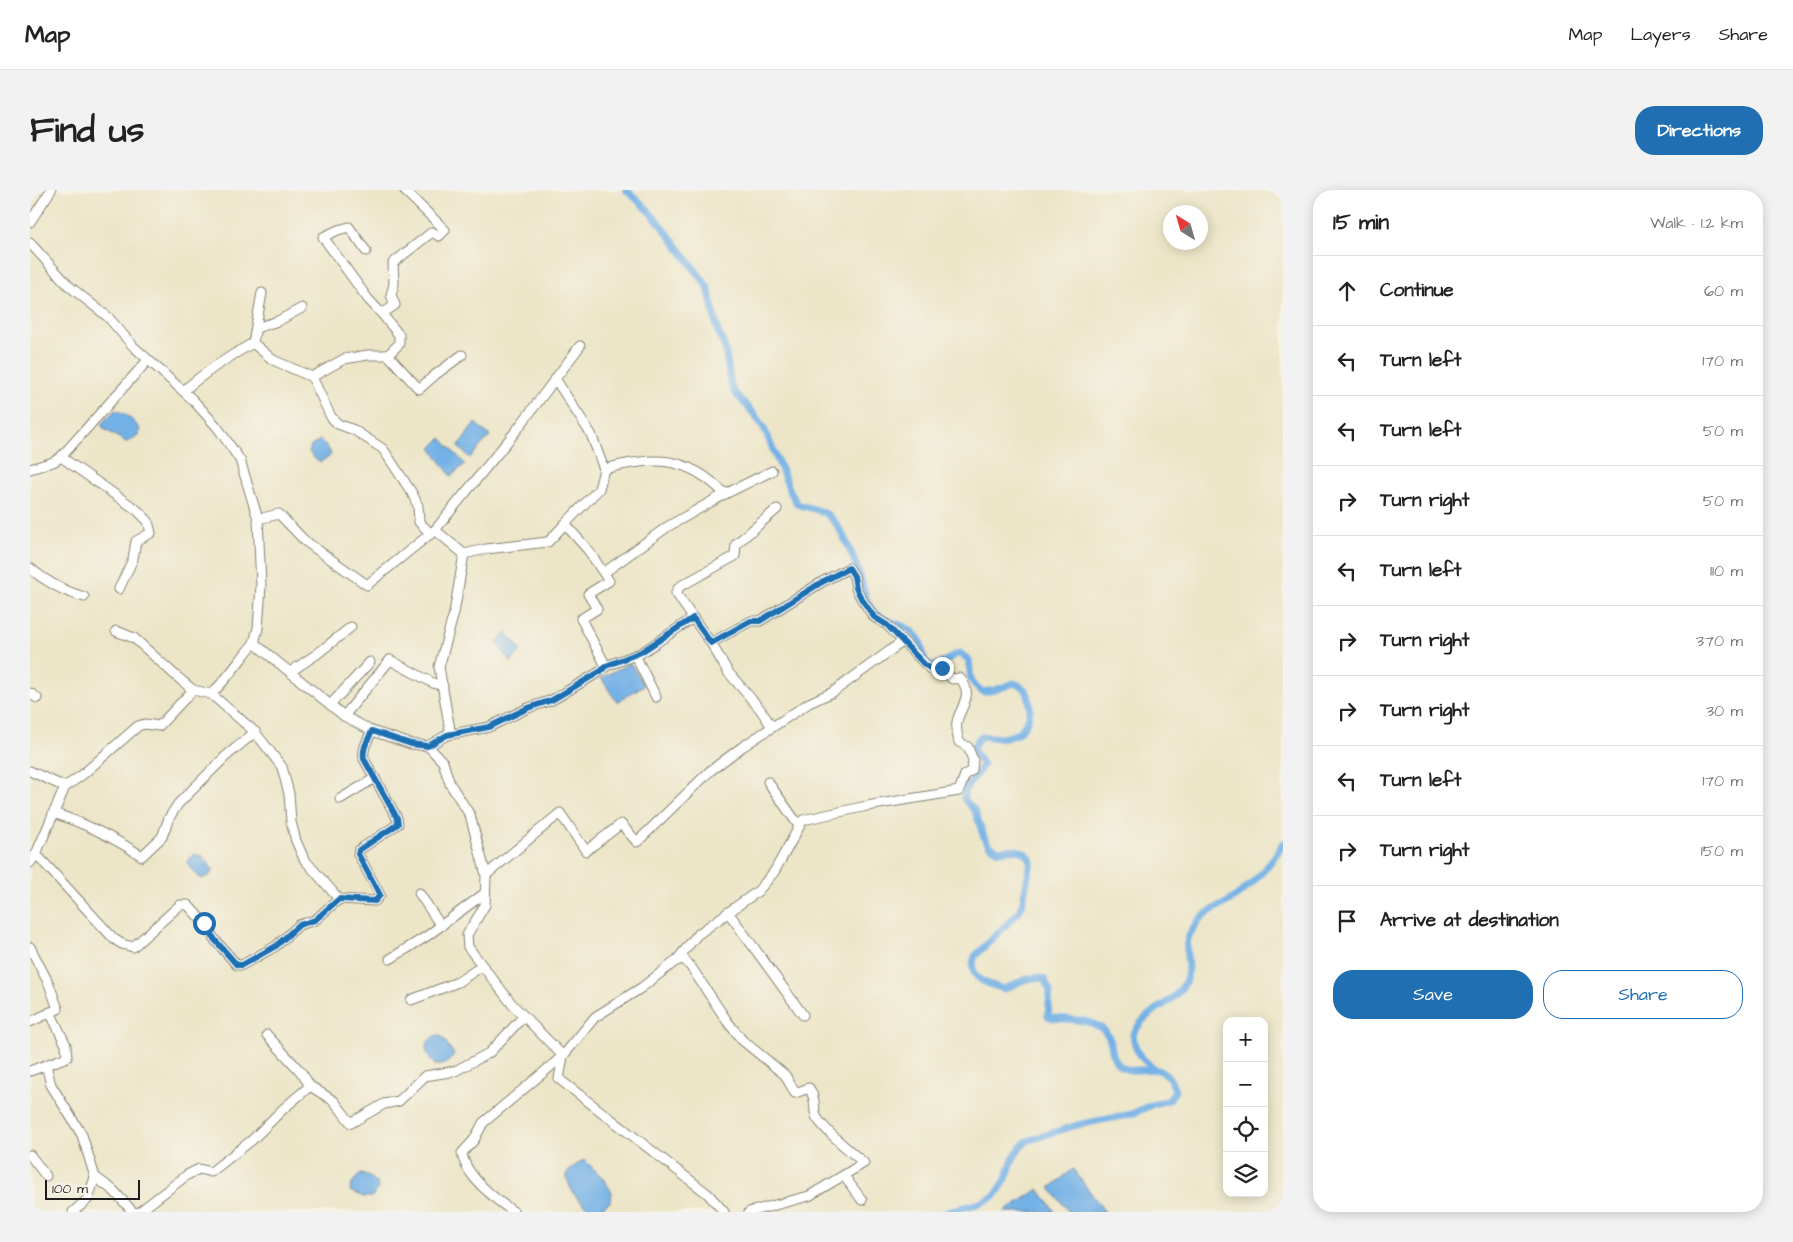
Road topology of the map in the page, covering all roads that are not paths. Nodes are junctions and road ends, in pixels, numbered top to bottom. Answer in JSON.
{"nodes":[{"id":1,"x":51,"y":190,"type":"edge"},
{"id":2,"x":405,"y":191,"type":"edge"},
{"id":3,"x":30,"y":222,"type":"edge"},
{"id":4,"x":30,"y":243,"type":"edge"},
{"id":5,"x":366,"y":251,"type":"dead end"},
{"id":6,"x":262,"y":293,"type":"dead end"},
{"id":7,"x":302,"y":308,"type":"dead end"},
{"id":8,"x":382,"y":314,"type":"junction"},
{"id":9,"x":256,"y":328,"type":"junction"},
{"id":10,"x":253,"y":342,"type":"junction"},
{"id":11,"x":580,"y":346,"type":"dead end"},
{"id":12,"x":388,"y":355,"type":"junction"},
{"id":13,"x":462,"y":355,"type":"dead end"},
{"id":14,"x":148,"y":360,"type":"junction"},
{"id":15,"x":312,"y":377,"type":"junction"},
{"id":16,"x":556,"y":380,"type":"junction"},
{"id":17,"x":183,"y":391,"type":"junction"},
{"id":18,"x":61,"y":456,"type":"junction"},
{"id":19,"x":30,"y":469,"type":"edge"},
{"id":20,"x":604,"y":469,"type":"junction"},
{"id":21,"x":772,"y":471,"type":"dead end"},
{"id":22,"x":725,"y":494,"type":"junction"},
{"id":23,"x":777,"y":509,"type":"dead end"},
{"id":24,"x":258,"y":519,"type":"junction"},
{"id":25,"x":565,"y":524,"type":"junction"},
{"id":26,"x":433,"y":532,"type":"junction"},
{"id":27,"x":464,"y":554,"type":"junction"},
{"id":28,"x":30,"y":568,"type":"edge"},
{"id":29,"x":605,"y":572,"type":"junction"},
{"id":30,"x":119,"y":589,"type":"dead end"},
{"id":31,"x":84,"y":597,"type":"dead end"},
{"id":32,"x":693,"y":618,"type":"junction"},
{"id":33,"x":351,"y":626,"type":"dead end"},
{"id":34,"x":116,"y":631,"type":"dead end"},
{"id":35,"x":902,"y":642,"type":"junction"},
{"id":36,"x":254,"y":643,"type":"junction"},
{"id":37,"x":711,"y":643,"type":"junction"},
{"id":38,"x":635,"y":655,"type":"junction"},
{"id":39,"x":370,"y":662,"type":"dead end"},
{"id":40,"x":606,"y":666,"type":"junction"},
{"id":41,"x":290,"y":672,"type":"junction"},
{"id":42,"x":443,"y":686,"type":"junction"},
{"id":43,"x":193,"y":690,"type":"junction"},
{"id":44,"x":211,"y":694,"type":"junction"},
{"id":45,"x":656,"y":696,"type":"dead end"},
{"id":46,"x":330,"y":704,"type":"junction"},
{"id":47,"x":344,"y":716,"type":"junction"},
{"id":48,"x":772,"y":727,"type":"junction"},
{"id":49,"x":372,"y":731,"type":"junction"},
{"id":50,"x":255,"y":732,"type":"junction"},
{"id":51,"x":447,"y":735,"type":"junction"},
{"id":52,"x":428,"y":746,"type":"junction"},
{"id":53,"x":30,"y":770,"type":"edge"},
{"id":54,"x":375,"y":778,"type":"junction"},
{"id":55,"x":768,"y":782,"type":"dead end"},
{"id":56,"x":65,"y":788,"type":"junction"},
{"id":57,"x":340,"y":799,"type":"dead end"},
{"id":58,"x":53,"y":812,"type":"junction"},
{"id":59,"x":800,"y":826,"type":"junction"},
{"id":60,"x":36,"y":854,"type":"junction"},
{"id":61,"x":30,"y":864,"type":"edge"},
{"id":62,"x":486,"y":876,"type":"junction"},
{"id":63,"x":420,"y":893,"type":"dead end"},
{"id":64,"x":486,"y":893,"type":"junction"},
{"id":65,"x":339,"y":899,"type":"junction"},
{"id":66,"x":728,"y":912,"type":"junction"},
{"id":67,"x":441,"y":926,"type":"junction"},
{"id":68,"x":30,"y":947,"type":"edge"},
{"id":69,"x":390,"y":959,"type":"dead end"},
{"id":70,"x":676,"y":960,"type":"junction"},
{"id":71,"x":482,"y":966,"type":"junction"},
{"id":72,"x":411,"y":1000,"type":"dead end"},
{"id":73,"x":50,"y":1012,"type":"junction"},
{"id":74,"x":803,"y":1015,"type":"dead end"},
{"id":75,"x":524,"y":1016,"type":"junction"},
{"id":76,"x":30,"y":1022,"type":"edge"},
{"id":77,"x":267,"y":1035,"type":"dead end"},
{"id":78,"x":563,"y":1056,"type":"junction"},
{"id":79,"x":46,"y":1065,"type":"junction"},
{"id":80,"x":30,"y":1071,"type":"edge"},
{"id":81,"x":310,"y":1086,"type":"junction"},
{"id":82,"x":30,"y":1155,"type":"edge"},
{"id":83,"x":46,"y":1176,"type":"dead end"},
{"id":84,"x":844,"y":1176,"type":"junction"},
{"id":85,"x":95,"y":1177,"type":"junction"},
{"id":86,"x":862,"y":1200,"type":"dead end"},
{"id":87,"x":72,"y":1212,"type":"edge"},
{"id":88,"x":133,"y":1212,"type":"edge"},
{"id":89,"x":139,"y":1212,"type":"edge"},
{"id":90,"x":514,"y":1212,"type":"edge"},
{"id":91,"x":724,"y":1212,"type":"edge"},
{"id":92,"x":749,"y":1212,"type":"edge"}],
"edges":[{"from":1,"to":3,"type":"street"},
{"from":2,"to":8,"type":"street"},
{"from":4,"to":14,"type":"street"},
{"from":5,"to":8,"type":"street"},
{"from":6,"to":9,"type":"street"},
{"from":7,"to":9,"type":"street"},
{"from":8,"to":12,"type":"street"},
{"from":9,"to":10,"type":"street"},
{"from":10,"to":15,"type":"street"},
{"from":10,"to":17,"type":"street"},
{"from":11,"to":16,"type":"street"},
{"from":12,"to":13,"type":"street"},
{"from":12,"to":15,"type":"street"},
{"from":14,"to":17,"type":"street"},
{"from":14,"to":18,"type":"street"},
{"from":15,"to":26,"type":"street"},
{"from":16,"to":20,"type":"street"},
{"from":16,"to":26,"type":"street"},
{"from":17,"to":24,"type":"street"},
{"from":18,"to":19,"type":"street"},
{"from":18,"to":30,"type":"street"},
{"from":20,"to":22,"type":"street"},
{"from":20,"to":25,"type":"street"},
{"from":21,"to":22,"type":"street"},
{"from":22,"to":29,"type":"street"},
{"from":23,"to":32,"type":"street"},
{"from":24,"to":26,"type":"street"},
{"from":24,"to":36,"type":"street"},
{"from":25,"to":27,"type":"street"},
{"from":25,"to":29,"type":"street"},
{"from":26,"to":27,"type":"street"},
{"from":27,"to":42,"type":"street"},
{"from":28,"to":31,"type":"street"},
{"from":29,"to":40,"type":"street"},
{"from":32,"to":37,"type":"street"},
{"from":32,"to":38,"type":"street"},
{"from":33,"to":41,"type":"street"},
{"from":34,"to":43,"type":"street"},
{"from":35,"to":37,"type":"street"},
{"from":35,"to":48,"type":"street"},
{"from":35,"to":59,"type":"street"},
{"from":36,"to":41,"type":"street"},
{"from":36,"to":44,"type":"street"},
{"from":37,"to":48,"type":"street"},
{"from":38,"to":40,"type":"street"},
{"from":38,"to":45,"type":"street"},
{"from":39,"to":46,"type":"street"},
{"from":40,"to":51,"type":"street"},
{"from":41,"to":46,"type":"street"},
{"from":42,"to":47,"type":"street"},
{"from":42,"to":51,"type":"street"},
{"from":43,"to":44,"type":"street"},
{"from":43,"to":56,"type":"street"},
{"from":44,"to":50,"type":"street"},
{"from":46,"to":47,"type":"street"},
{"from":47,"to":49,"type":"street"},
{"from":48,"to":62,"type":"street"},
{"from":49,"to":52,"type":"street"},
{"from":49,"to":54,"type":"street"},
{"from":50,"to":58,"type":"street"},
{"from":50,"to":65,"type":"street"},
{"from":51,"to":52,"type":"street"},
{"from":52,"to":62,"type":"street"},
{"from":53,"to":56,"type":"street"},
{"from":54,"to":57,"type":"street"},
{"from":54,"to":65,"type":"street"},
{"from":55,"to":59,"type":"street"},
{"from":56,"to":58,"type":"street"},
{"from":58,"to":60,"type":"street"},
{"from":59,"to":66,"type":"street"},
{"from":60,"to":61,"type":"street"},
{"from":60,"to":65,"type":"street"},
{"from":62,"to":64,"type":"street"},
{"from":63,"to":67,"type":"street"},
{"from":64,"to":67,"type":"street"},
{"from":64,"to":71,"type":"street"},
{"from":66,"to":70,"type":"street"},
{"from":66,"to":74,"type":"street"},
{"from":67,"to":69,"type":"street"},
{"from":68,"to":73,"type":"street"},
{"from":70,"to":78,"type":"street"},
{"from":70,"to":84,"type":"street"},
{"from":71,"to":72,"type":"street"},
{"from":71,"to":75,"type":"street"},
{"from":73,"to":76,"type":"street"},
{"from":73,"to":79,"type":"street"},
{"from":75,"to":78,"type":"street"},
{"from":75,"to":81,"type":"street"},
{"from":77,"to":81,"type":"street"},
{"from":78,"to":90,"type":"street"},
{"from":78,"to":91,"type":"street"},
{"from":79,"to":80,"type":"street"},
{"from":79,"to":85,"type":"street"},
{"from":81,"to":89,"type":"street"},
{"from":82,"to":83,"type":"street"},
{"from":84,"to":86,"type":"street"},
{"from":84,"to":92,"type":"street"},
{"from":85,"to":87,"type":"street"},
{"from":85,"to":88,"type":"street"}]}
